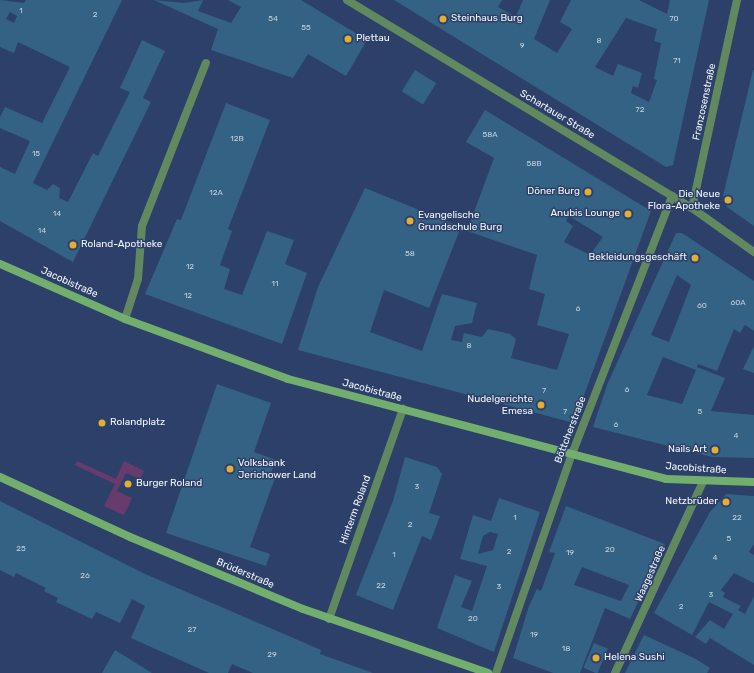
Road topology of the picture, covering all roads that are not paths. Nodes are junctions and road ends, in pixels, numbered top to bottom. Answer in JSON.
{"nodes":[{"id":1,"x":347,"y":0,"type":"edge"},
{"id":2,"x":737,"y":0,"type":"edge"},
{"id":3,"x":206,"y":63,"type":"dead end"},
{"id":4,"x":672,"y":196,"type":"junction"},
{"id":5,"x":692,"y":208,"type":"junction"},
{"id":6,"x":754,"y":252,"type":"edge"},
{"id":7,"x":0,"y":264,"type":"edge"},
{"id":8,"x":125,"y":319,"type":"junction"},
{"id":9,"x":403,"y":409,"type":"junction"},
{"id":10,"x":572,"y":454,"type":"junction"},
{"id":11,"x":0,"y":477,"type":"edge"},
{"id":12,"x":703,"y":482,"type":"junction"},
{"id":13,"x":754,"y":482,"type":"edge"},
{"id":14,"x":329,"y":619,"type":"junction"},
{"id":15,"x":488,"y":673,"type":"edge"},
{"id":16,"x":496,"y":673,"type":"edge"},
{"id":17,"x":615,"y":673,"type":"edge"}],
"edges":[{"from":1,"to":4,"type":"street","name":"Schartauer Straße"},
{"from":2,"to":5,"type":"street","name":"Franzosenstraße"},
{"from":3,"to":8,"type":"street"},
{"from":4,"to":5,"type":"street","name":"Schartauer Straße"},
{"from":4,"to":10,"type":"street","name":"Böttcherstraße"},
{"from":5,"to":6,"type":"street","name":"Schartauer Straße"},
{"from":7,"to":8,"type":"street","name":"Jacobistraße"},
{"from":8,"to":9,"type":"street","name":"Jacobistraße"},
{"from":9,"to":10,"type":"street","name":"Jacobistraße"},
{"from":9,"to":14,"type":"street","name":"Hinterm Roland"},
{"from":10,"to":12,"type":"street","name":"Jacobistraße"},
{"from":10,"to":16,"type":"street","name":"Böttcherstraße"},
{"from":11,"to":14,"type":"street","name":"Brüderstraße"},
{"from":12,"to":13,"type":"street","name":"Jacobistraße"},
{"from":12,"to":17,"type":"street","name":"Waagestraße"},
{"from":14,"to":15,"type":"street","name":"Brüderstraße"}]}
